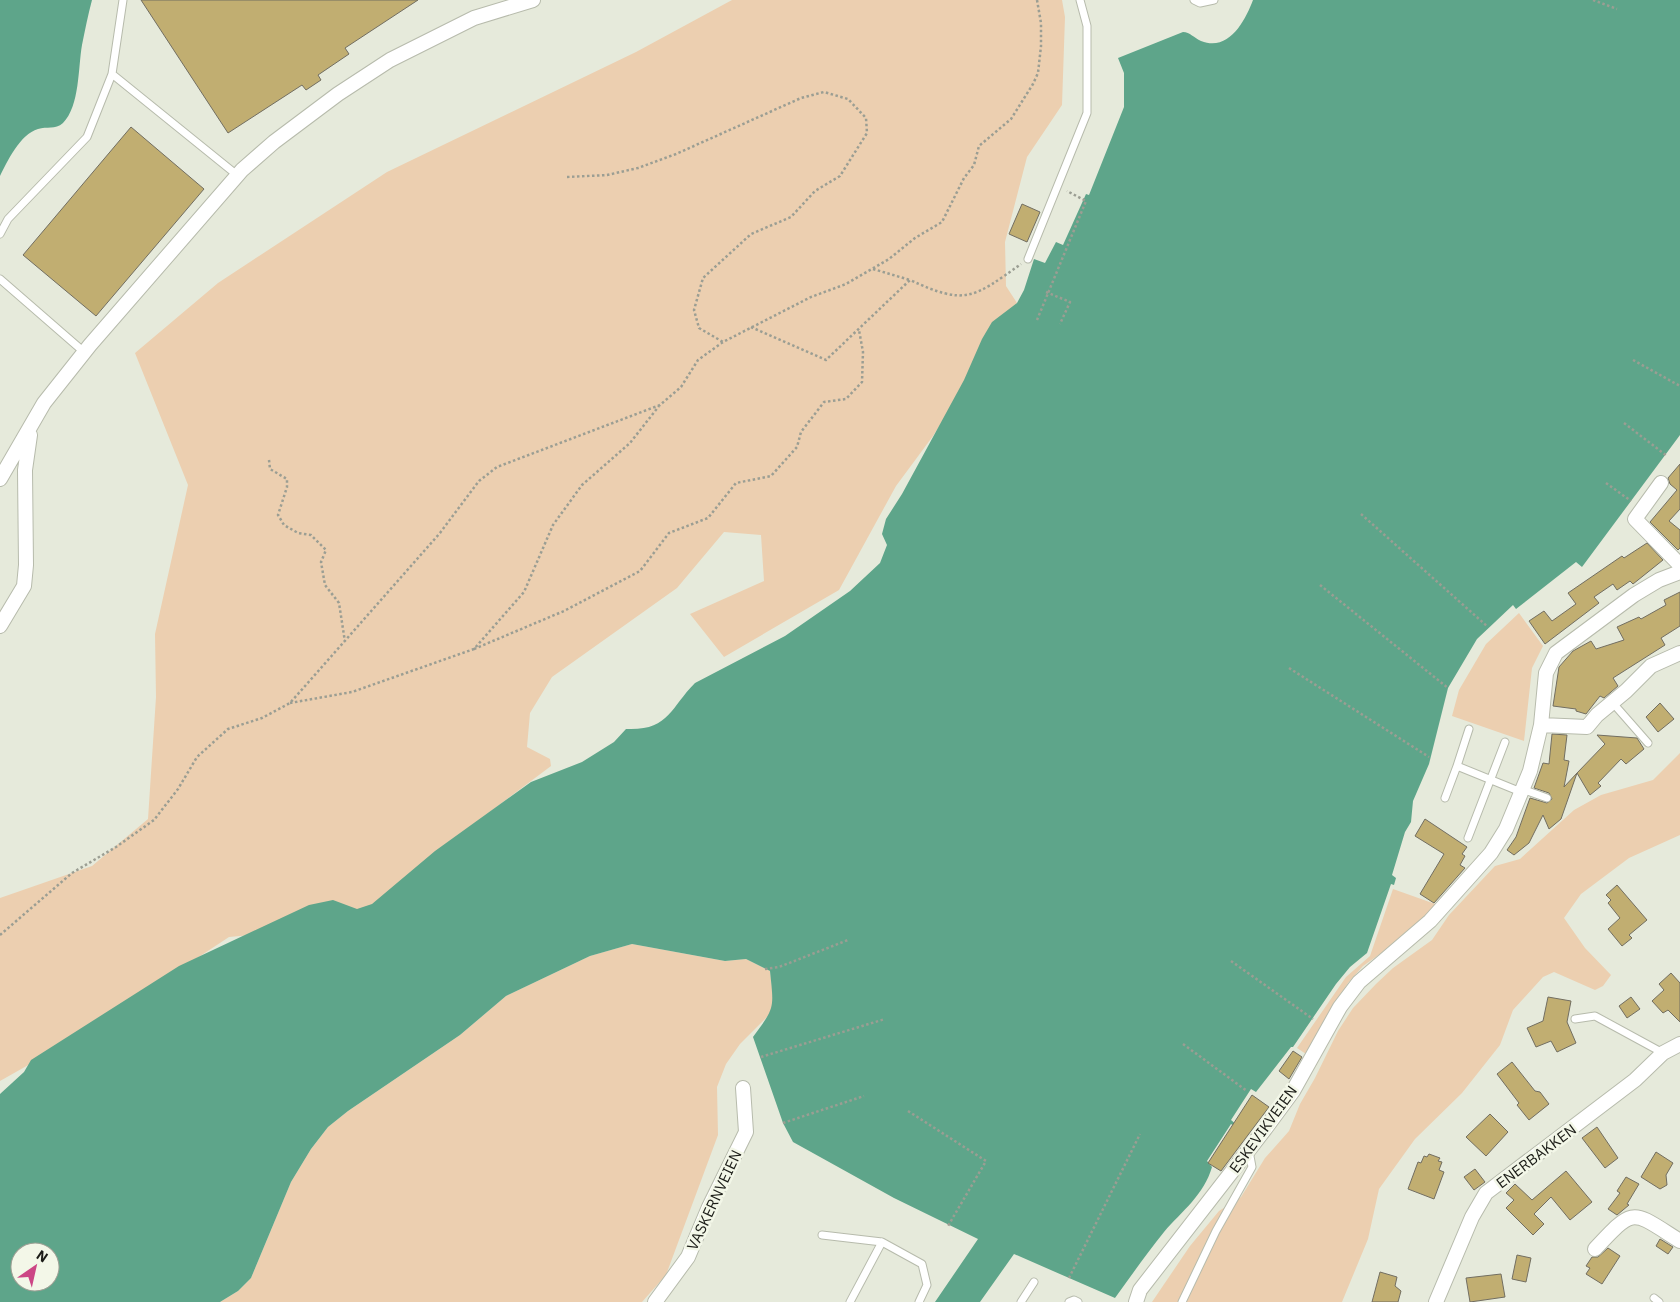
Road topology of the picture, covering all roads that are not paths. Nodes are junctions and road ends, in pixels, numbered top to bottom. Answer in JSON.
{"nodes":[{"id":1,"x":123,"y":0,"type":"edge"},
{"id":2,"x":532,"y":0,"type":"edge"},
{"id":3,"x":1080,"y":0,"type":"edge"},
{"id":4,"x":1194,"y":0,"type":"edge"},
{"id":5,"x":1214,"y":0,"type":"edge"},
{"id":6,"x":112,"y":74,"type":"junction"},
{"id":7,"x":237,"y":175,"type":"junction"},
{"id":8,"x":0,"y":234,"type":"edge"},
{"id":9,"x":1028,"y":259,"type":"road end"},
{"id":10,"x":0,"y":279,"type":"edge"},
{"id":11,"x":84,"y":352,"type":"junction"},
{"id":12,"x":31,"y":427,"type":"junction"},
{"id":13,"x":0,"y":479,"type":"edge"},
{"id":14,"x":1661,"y":483,"type":"dead end"},
{"id":15,"x":1680,"y":565,"type":"edge"},
{"id":16,"x":1680,"y":572,"type":"edge"},
{"id":17,"x":0,"y":626,"type":"edge"},
{"id":18,"x":1680,"y":653,"type":"edge"},
{"id":19,"x":1612,"y":702,"type":"junction"},
{"id":20,"x":1540,"y":725,"type":"junction"},
{"id":21,"x":1469,"y":729,"type":"dead end"},
{"id":22,"x":1505,"y":742,"type":"dead end"},
{"id":23,"x":1648,"y":743,"type":"dead end"},
{"id":24,"x":1457,"y":766,"type":"junction"},
{"id":25,"x":1491,"y":780,"type":"junction"},
{"id":26,"x":1521,"y":791,"type":"junction"},
{"id":27,"x":1445,"y":798,"type":"dead end"},
{"id":28,"x":1547,"y":798,"type":"dead end"},
{"id":29,"x":1468,"y":838,"type":"dead end"},
{"id":30,"x":1575,"y":1019,"type":"dead end"},
{"id":31,"x":1680,"y":1044,"type":"edge"},
{"id":32,"x":1663,"y":1054,"type":"junction"},
{"id":33,"x":743,"y":1088,"type":"dead end"},
{"id":34,"x":1249,"y":1150,"type":"junction"},
{"id":35,"x":822,"y":1235,"type":"dead end"},
{"id":36,"x":1680,"y":1241,"type":"edge"},
{"id":37,"x":882,"y":1242,"type":"junction"},
{"id":38,"x":1594,"y":1249,"type":"dead end"},
{"id":39,"x":1034,"y":1282,"type":"dead end"},
{"id":40,"x":655,"y":1302,"type":"edge"},
{"id":41,"x":850,"y":1302,"type":"edge"},
{"id":42,"x":919,"y":1302,"type":"edge"},
{"id":43,"x":1021,"y":1302,"type":"edge"},
{"id":44,"x":1069,"y":1302,"type":"edge"},
{"id":45,"x":1078,"y":1302,"type":"edge"},
{"id":46,"x":1136,"y":1302,"type":"edge"},
{"id":47,"x":1182,"y":1302,"type":"edge"},
{"id":48,"x":1436,"y":1302,"type":"edge"}],
"edges":[{"from":1,"to":6,"type":"lane"},
{"from":2,"to":7,"type":"street"},
{"from":3,"to":9,"type":"lane"},
{"from":4,"to":5,"type":"lane"},
{"from":6,"to":7,"type":"lane"},
{"from":6,"to":8,"type":"lane"},
{"from":7,"to":11,"type":"street"},
{"from":10,"to":11,"type":"lane"},
{"from":11,"to":12,"type":"street"},
{"from":12,"to":13,"type":"street"},
{"from":12,"to":17,"type":"street"},
{"from":14,"to":15,"type":"street"},
{"from":16,"to":20,"type":"street","name":"ESKEVIKVEIEN"},
{"from":18,"to":19,"type":"street"},
{"from":19,"to":20,"type":"street"},
{"from":19,"to":23,"type":"lane"},
{"from":20,"to":26,"type":"street","name":"ESKEVIKVEIEN"},
{"from":21,"to":24,"type":"lane"},
{"from":22,"to":25,"type":"lane"},
{"from":24,"to":25,"type":"lane"},
{"from":24,"to":27,"type":"lane"},
{"from":25,"to":26,"type":"lane"},
{"from":25,"to":29,"type":"lane"},
{"from":26,"to":28,"type":"lane"},
{"from":26,"to":34,"type":"street","name":"ESKEVIKVEIEN"},
{"from":30,"to":32,"type":"lane"},
{"from":31,"to":32,"type":"street","name":"ENERBAKKEN"},
{"from":32,"to":48,"type":"street","name":"ENERBAKKEN"},
{"from":33,"to":40,"type":"street","name":"VASKERNVEIEN"},
{"from":34,"to":46,"type":"street","name":"ESKEVIKVEIEN"},
{"from":34,"to":47,"type":"lane"},
{"from":35,"to":37,"type":"lane"},
{"from":36,"to":38,"type":"street"},
{"from":37,"to":41,"type":"lane"},
{"from":37,"to":42,"type":"lane"},
{"from":39,"to":43,"type":"lane"},
{"from":44,"to":45,"type":"lane"}]}
